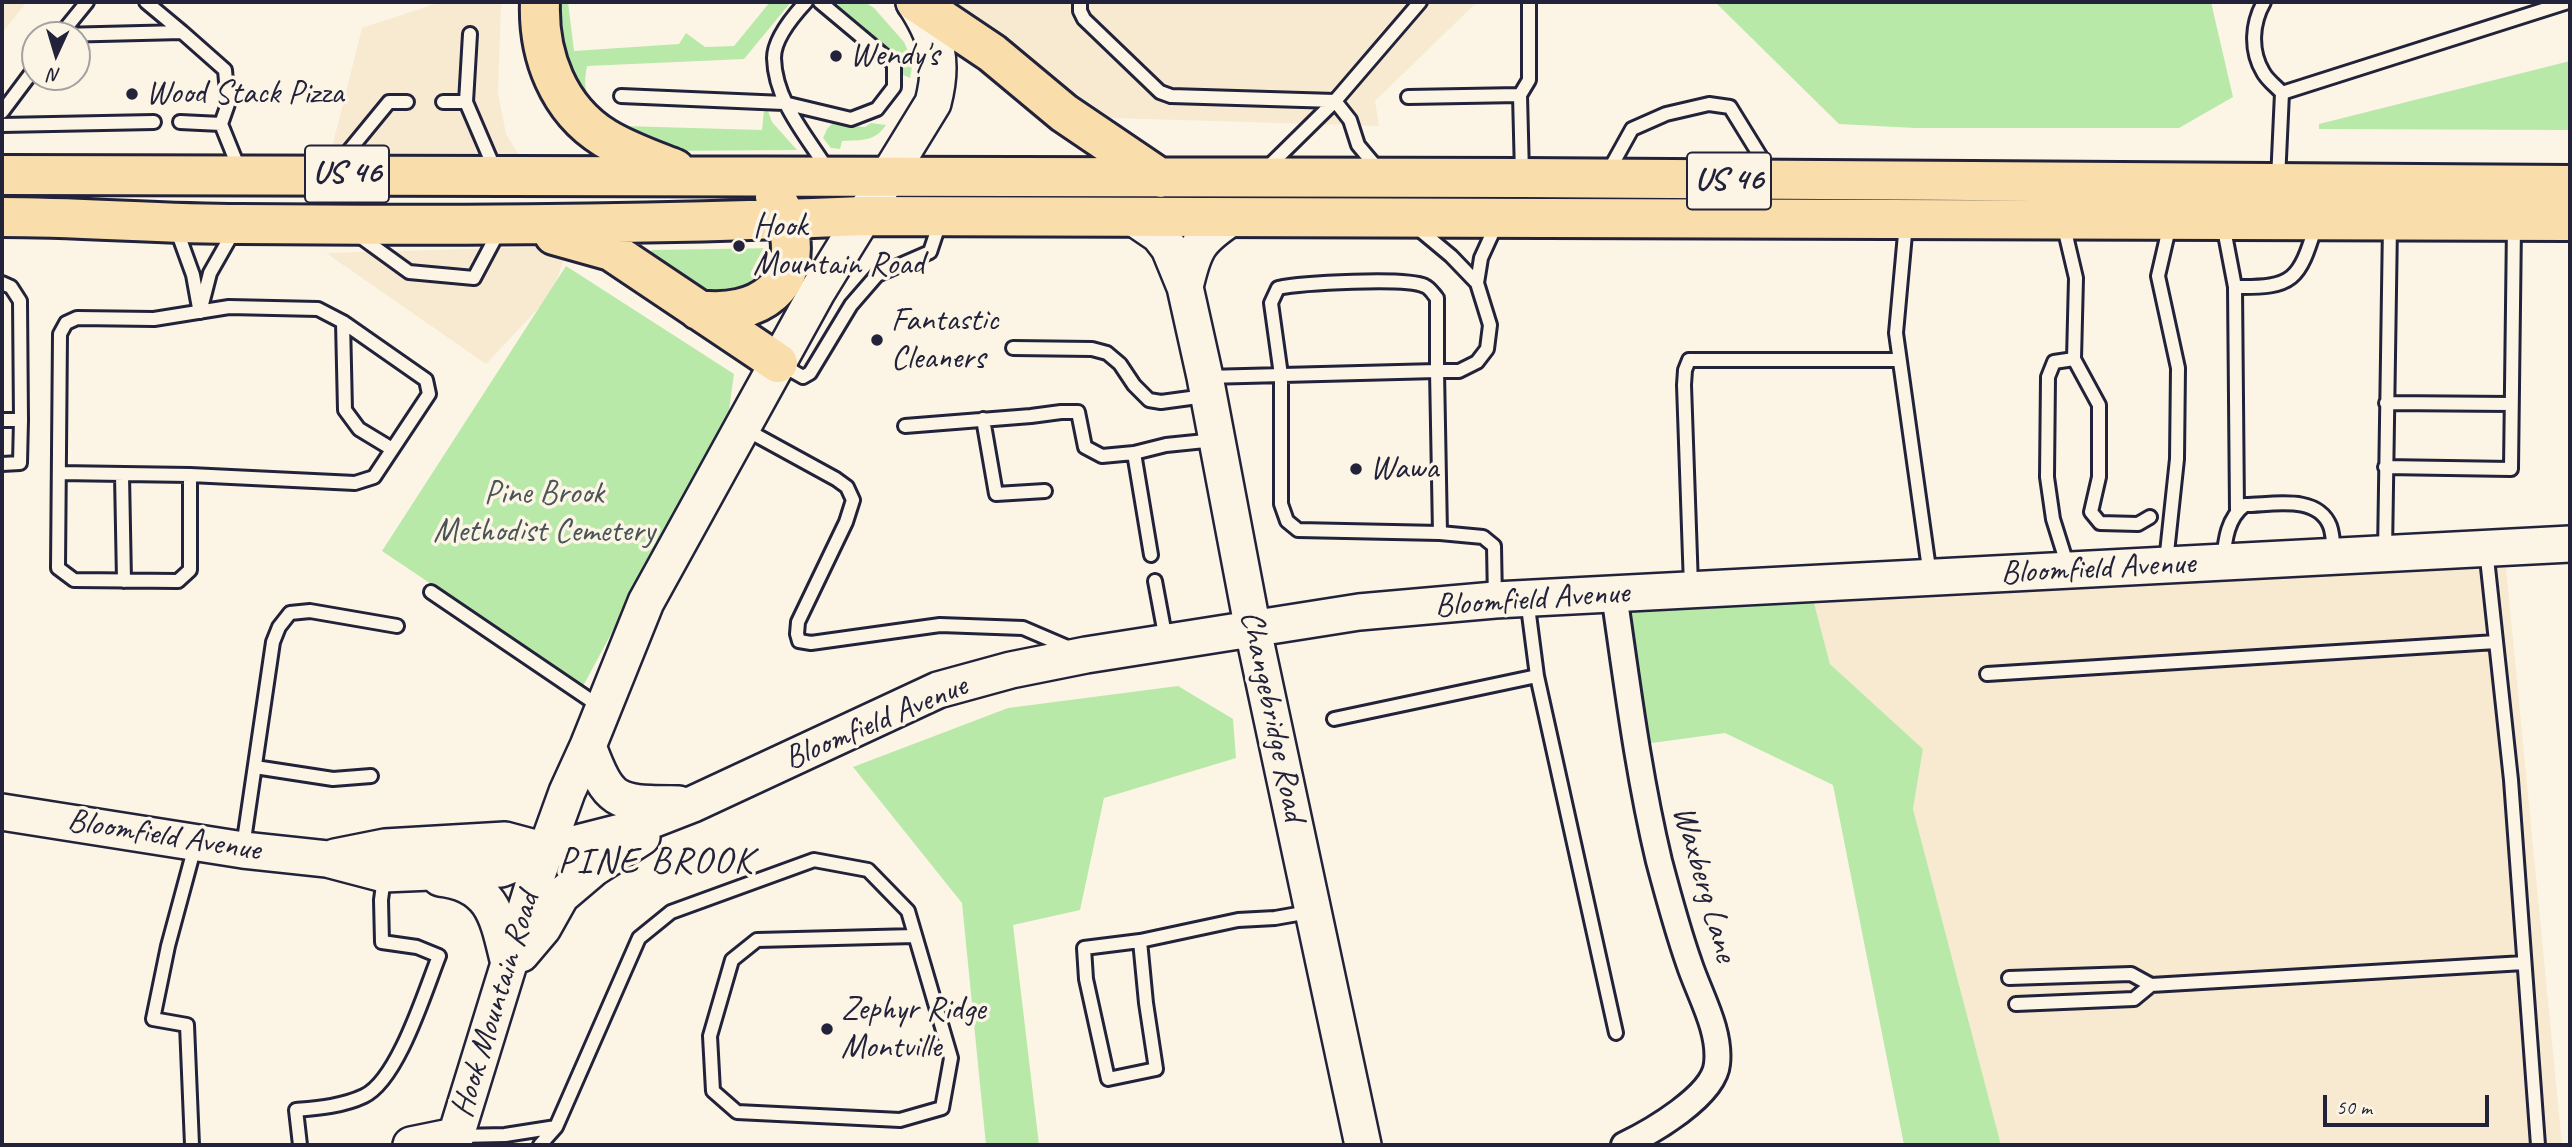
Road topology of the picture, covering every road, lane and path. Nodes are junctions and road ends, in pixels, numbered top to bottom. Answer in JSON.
{"nodes":[{"id":1,"x":87,"y":2,"type":"edge"},
{"id":2,"x":146,"y":2,"type":"edge"},
{"id":3,"x":540,"y":2,"type":"edge"},
{"id":4,"x":806,"y":2,"type":"edge"},
{"id":5,"x":820,"y":2,"type":"edge"},
{"id":6,"x":915,"y":2,"type":"edge"},
{"id":7,"x":1080,"y":2,"type":"edge"},
{"id":8,"x":1420,"y":2,"type":"edge"},
{"id":9,"x":1529,"y":2,"type":"edge"},
{"id":10,"x":2264,"y":2,"type":"edge"},
{"id":11,"x":2568,"y":2,"type":"edge"},
{"id":12,"x":71,"y":21,"type":"edge"},
{"id":13,"x":182,"y":32,"type":"junction"},
{"id":14,"x":91,"y":34,"type":"edge"},
{"id":15,"x":470,"y":34,"type":"dead end"},
{"id":16,"x":21,"y":87,"type":"edge"},
{"id":17,"x":2282,"y":93,"type":"junction"},
{"id":18,"x":1520,"y":95,"type":"junction"},
{"id":19,"x":621,"y":96,"type":"dead end"},
{"id":20,"x":1408,"y":97,"type":"dead end"},
{"id":21,"x":1335,"y":101,"type":"junction"},
{"id":22,"x":407,"y":102,"type":"dead end"},
{"id":23,"x":443,"y":102,"type":"dead end"},
{"id":24,"x":466,"y":103,"type":"junction"},
{"id":25,"x":784,"y":103,"type":"junction"},
{"id":26,"x":2,"y":112,"type":"edge"},
{"id":27,"x":154,"y":122,"type":"dead end"},
{"id":28,"x":180,"y":122,"type":"dead end"},
{"id":29,"x":221,"y":124,"type":"junction"},
{"id":30,"x":2,"y":125,"type":"edge"},
{"id":31,"x":330,"y":174,"type":"junction"},
{"id":32,"x":2,"y":175,"type":"edge"},
{"id":33,"x":241,"y":175,"type":"junction"},
{"id":34,"x":498,"y":175,"type":"junction"},
{"id":35,"x":693,"y":176,"type":"junction"},
{"id":36,"x":764,"y":177,"type":"junction"},
{"id":37,"x":832,"y":177,"type":"junction"},
{"id":38,"x":888,"y":177,"type":"junction"},
{"id":39,"x":1160,"y":178,"type":"junction"},
{"id":40,"x":1256,"y":178,"type":"junction"},
{"id":41,"x":1385,"y":178,"type":"junction"},
{"id":42,"x":1522,"y":178,"type":"junction"},
{"id":43,"x":1604,"y":180,"type":"junction"},
{"id":44,"x":1775,"y":181,"type":"junction"},
{"id":45,"x":2278,"y":184,"type":"junction"},
{"id":46,"x":2570,"y":185,"type":"edge"},
{"id":47,"x":863,"y":216,"type":"junction"},
{"id":48,"x":941,"y":216,"type":"junction"},
{"id":49,"x":1134,"y":218,"type":"junction"},
{"id":50,"x":1231,"y":218,"type":"junction"},
{"id":51,"x":1405,"y":218,"type":"junction"},
{"id":52,"x":1499,"y":218,"type":"junction"},
{"id":53,"x":787,"y":219,"type":"junction"},
{"id":54,"x":1906,"y":219,"type":"junction"},
{"id":55,"x":2062,"y":219,"type":"junction"},
{"id":56,"x":2170,"y":220,"type":"junction"},
{"id":57,"x":2222,"y":220,"type":"junction"},
{"id":58,"x":2318,"y":220,"type":"junction"},
{"id":59,"x":3,"y":221,"type":"edge"},
{"id":60,"x":2390,"y":221,"type":"junction"},
{"id":61,"x":2514,"y":221,"type":"junction"},
{"id":62,"x":2570,"y":222,"type":"edge"},
{"id":63,"x":174,"y":223,"type":"junction"},
{"id":64,"x":502,"y":224,"type":"junction"},
{"id":65,"x":237,"y":225,"type":"junction"},
{"id":66,"x":345,"y":225,"type":"junction"},
{"id":67,"x":2,"y":283,"type":"edge"},
{"id":68,"x":1477,"y":283,"type":"junction"},
{"id":69,"x":1185,"y":287,"type":"junction"},
{"id":70,"x":2235,"y":287,"type":"junction"},
{"id":71,"x":698,"y":310,"type":"junction"},
{"id":72,"x":200,"y":312,"type":"junction"},
{"id":73,"x":343,"y":322,"type":"junction"},
{"id":74,"x":1013,"y":348,"type":"dead end"},
{"id":75,"x":2074,"y":359,"type":"junction"},
{"id":76,"x":1899,"y":360,"type":"junction"},
{"id":77,"x":778,"y":363,"type":"junction"},
{"id":78,"x":1437,"y":371,"type":"junction"},
{"id":79,"x":1281,"y":374,"type":"junction"},
{"id":80,"x":1207,"y":386,"type":"junction"},
{"id":81,"x":2386,"y":403,"type":"junction"},
{"id":82,"x":2511,"y":404,"type":"junction"},
{"id":83,"x":983,"y":419,"type":"junction"},
{"id":84,"x":2,"y":420,"type":"edge"},
{"id":85,"x":21,"y":420,"type":"junction"},
{"id":86,"x":905,"y":426,"type":"dead end"},
{"id":87,"x":742,"y":428,"type":"junction"},
{"id":88,"x":1217,"y":440,"type":"junction"},
{"id":89,"x":392,"y":449,"type":"junction"},
{"id":90,"x":1134,"y":453,"type":"junction"},
{"id":91,"x":2,"y":464,"type":"edge"},
{"id":92,"x":2385,"y":467,"type":"junction"},
{"id":93,"x":60,"y":473,"type":"junction"},
{"id":94,"x":122,"y":475,"type":"junction"},
{"id":95,"x":190,"y":475,"type":"junction"},
{"id":96,"x":1045,"y":491,"type":"dead end"},
{"id":97,"x":2171,"y":500,"type":"junction"},
{"id":98,"x":2237,"y":510,"type":"junction"},
{"id":99,"x":1440,"y":533,"type":"junction"},
{"id":100,"x":2564,"y":545,"type":"edge"},
{"id":101,"x":2486,"y":549,"type":"junction"},
{"id":102,"x":2385,"y":554,"type":"junction"},
{"id":103,"x":1151,"y":555,"type":"dead end"},
{"id":104,"x":2335,"y":557,"type":"junction"},
{"id":105,"x":2222,"y":563,"type":"junction"},
{"id":106,"x":2166,"y":565,"type":"junction"},
{"id":107,"x":2070,"y":571,"type":"junction"},
{"id":108,"x":1930,"y":578,"type":"junction"},
{"id":109,"x":124,"y":581,"type":"junction"},
{"id":110,"x":1156,"y":581,"type":"dead end"},
{"id":111,"x":1691,"y":590,"type":"junction"},
{"id":112,"x":431,"y":592,"type":"dead end"},
{"id":113,"x":1614,"y":594,"type":"junction"},
{"id":114,"x":1511,"y":599,"type":"junction"},
{"id":115,"x":397,"y":626,"type":"dead end"},
{"id":116,"x":1253,"y":630,"type":"junction"},
{"id":117,"x":2496,"y":642,"type":"junction"},
{"id":118,"x":1167,"y":643,"type":"junction"},
{"id":119,"x":1086,"y":655,"type":"junction"},
{"id":120,"x":1987,"y":674,"type":"dead end"},
{"id":121,"x":1537,"y":676,"type":"junction"},
{"id":122,"x":603,"y":708,"type":"junction"},
{"id":123,"x":1334,"y":719,"type":"dead end"},
{"id":124,"x":589,"y":746,"type":"junction"},
{"id":125,"x":255,"y":767,"type":"junction"},
{"id":126,"x":371,"y":776,"type":"dead end"},
{"id":127,"x":693,"y":804,"type":"junction"},
{"id":128,"x":2,"y":812,"type":"edge"},
{"id":129,"x":196,"y":842,"type":"junction"},
{"id":130,"x":243,"y":850,"type":"junction"},
{"id":131,"x":546,"y":851,"type":"junction"},
{"id":132,"x":327,"y":859,"type":"junction"},
{"id":133,"x":391,"y":874,"type":"junction"},
{"id":134,"x":1313,"y":911,"type":"junction"},
{"id":135,"x":915,"y":936,"type":"junction"},
{"id":136,"x":1140,"y":941,"type":"junction"},
{"id":137,"x":2524,"y":964,"type":"junction"},
{"id":138,"x":509,"y":967,"type":"junction"},
{"id":139,"x":2009,"y":978,"type":"dead end"},
{"id":140,"x":2151,"y":985,"type":"junction"},
{"id":141,"x":2016,"y":1004,"type":"dead end"},
{"id":142,"x":1616,"y":1033,"type":"dead end"},
{"id":143,"x":556,"y":1128,"type":"junction"},
{"id":144,"x":454,"y":1140,"type":"edge"},
{"id":145,"x":192,"y":1145,"type":"edge"},
{"id":146,"x":300,"y":1145,"type":"edge"},
{"id":147,"x":411,"y":1145,"type":"edge"},
{"id":148,"x":540,"y":1145,"type":"edge"},
{"id":149,"x":1363,"y":1145,"type":"edge"},
{"id":150,"x":1624,"y":1145,"type":"edge"},
{"id":151,"x":2538,"y":1145,"type":"edge"}],
"edges":[{"from":1,"to":12,"type":"lane"},
{"from":2,"to":13,"type":"lane"},
{"from":3,"to":35,"type":"highway"},
{"from":4,"to":25,"type":"lane"},
{"from":5,"to":25,"type":"lane"},
{"from":6,"to":38,"type":"main road","name":"Hook Mountain Road"},
{"from":6,"to":39,"type":"highway"},
{"from":7,"to":21,"type":"lane"},
{"from":8,"to":21,"type":"lane"},
{"from":9,"to":18,"type":"lane"},
{"from":10,"to":17,"type":"lane"},
{"from":11,"to":17,"type":"lane"},
{"from":13,"to":14,"type":"lane"},
{"from":13,"to":29,"type":"lane"},
{"from":15,"to":24,"type":"lane"},
{"from":16,"to":26,"type":"lane"},
{"from":17,"to":45,"type":"lane"},
{"from":18,"to":20,"type":"lane"},
{"from":18,"to":42,"type":"lane"},
{"from":19,"to":25,"type":"lane"},
{"from":21,"to":40,"type":"lane"},
{"from":21,"to":41,"type":"lane"},
{"from":22,"to":31,"type":"lane"},
{"from":23,"to":24,"type":"lane"},
{"from":24,"to":34,"type":"lane"},
{"from":25,"to":37,"type":"lane"},
{"from":27,"to":30,"type":"lane"},
{"from":28,"to":29,"type":"lane"},
{"from":29,"to":33,"type":"lane"},
{"from":31,"to":33,"type":"highway","number":"US 46"},
{"from":31,"to":34,"type":"highway","number":"US 46"},
{"from":32,"to":33,"type":"highway","number":"US 46"},
{"from":34,"to":35,"type":"highway","number":"US 46"},
{"from":35,"to":36,"type":"highway","number":"US 46"},
{"from":36,"to":37,"type":"highway","number":"US 46"},
{"from":36,"to":53,"type":"highway"},
{"from":37,"to":38,"type":"highway","number":"US 46"},
{"from":38,"to":39,"type":"highway","number":"US 46"},
{"from":38,"to":47,"type":"main road","name":"Hook Mountain Road"},
{"from":39,"to":40,"type":"highway","number":"US 46"},
{"from":40,"to":41,"type":"highway","number":"US 46"},
{"from":41,"to":42,"type":"highway","number":"US 46"},
{"from":42,"to":43,"type":"highway","number":"US 46"},
{"from":43,"to":44,"type":"highway","number":"US 46"},
{"from":43,"to":44,"type":"lane"},
{"from":44,"to":45,"type":"highway","number":"US 46"},
{"from":45,"to":46,"type":"highway","number":"US 46"},
{"from":47,"to":48,"type":"highway","number":"US 46"},
{"from":47,"to":53,"type":"highway","number":"US 46"},
{"from":47,"to":77,"type":"main road","name":"Hook Mountain Road"},
{"from":48,"to":49,"type":"highway","number":"US 46"},
{"from":48,"to":77,"type":"lane"},
{"from":49,"to":50,"type":"highway","number":"US 46"},
{"from":49,"to":69,"type":"main road","name":"Changebridge Road"},
{"from":50,"to":51,"type":"highway","number":"US 46"},
{"from":50,"to":69,"type":"main road","name":"Changebridge Road"},
{"from":51,"to":52,"type":"highway","number":"US 46"},
{"from":51,"to":68,"type":"lane"},
{"from":52,"to":54,"type":"highway","number":"US 46"},
{"from":52,"to":68,"type":"lane"},
{"from":53,"to":64,"type":"highway","number":"US 46"},
{"from":53,"to":71,"type":"highway"},
{"from":54,"to":55,"type":"highway","number":"US 46"},
{"from":54,"to":76,"type":"lane"},
{"from":55,"to":56,"type":"highway","number":"US 46"},
{"from":55,"to":75,"type":"lane"},
{"from":56,"to":57,"type":"highway","number":"US 46"},
{"from":56,"to":97,"type":"lane"},
{"from":57,"to":58,"type":"highway","number":"US 46"},
{"from":57,"to":70,"type":"lane"},
{"from":58,"to":60,"type":"highway","number":"US 46"},
{"from":58,"to":70,"type":"lane"},
{"from":59,"to":63,"type":"highway","number":"US 46"},
{"from":60,"to":61,"type":"highway","number":"US 46"},
{"from":60,"to":81,"type":"lane"},
{"from":61,"to":62,"type":"highway","number":"US 46"},
{"from":61,"to":82,"type":"lane"},
{"from":63,"to":65,"type":"highway","number":"US 46"},
{"from":63,"to":72,"type":"lane"},
{"from":64,"to":66,"type":"highway","number":"US 46"},
{"from":64,"to":66,"type":"lane"},
{"from":64,"to":71,"type":"highway"},
{"from":65,"to":66,"type":"highway","number":"US 46"},
{"from":65,"to":72,"type":"lane"},
{"from":67,"to":85,"type":"lane"},
{"from":68,"to":78,"type":"lane"},
{"from":69,"to":80,"type":"main road","name":"Changebridge Road"},
{"from":70,"to":98,"type":"lane"},
{"from":71,"to":77,"type":"highway"},
{"from":72,"to":73,"type":"lane"},
{"from":72,"to":93,"type":"lane"},
{"from":73,"to":89,"type":"lane"},
{"from":73,"to":89,"type":"lane"},
{"from":74,"to":80,"type":"lane"},
{"from":75,"to":97,"type":"lane"},
{"from":75,"to":107,"type":"lane"},
{"from":76,"to":108,"type":"lane"},
{"from":76,"to":111,"type":"lane"},
{"from":77,"to":87,"type":"main road","name":"Hook Mountain Road"},
{"from":78,"to":79,"type":"lane"},
{"from":78,"to":79,"type":"lane"},
{"from":78,"to":99,"type":"lane"},
{"from":79,"to":80,"type":"lane"},
{"from":79,"to":99,"type":"lane"},
{"from":80,"to":88,"type":"main road","name":"Changebridge Road"},
{"from":81,"to":82,"type":"lane"},
{"from":81,"to":92,"type":"lane"},
{"from":82,"to":92,"type":"lane"},
{"from":83,"to":86,"type":"lane"},
{"from":83,"to":90,"type":"lane"},
{"from":83,"to":96,"type":"lane"},
{"from":84,"to":85,"type":"lane"},
{"from":85,"to":91,"type":"lane"},
{"from":87,"to":119,"type":"lane"},
{"from":87,"to":122,"type":"main road","name":"Hook Mountain Road"},
{"from":88,"to":90,"type":"lane"},
{"from":88,"to":116,"type":"main road","name":"Changebridge Road"},
{"from":89,"to":95,"type":"lane"},
{"from":90,"to":103,"type":"lane"},
{"from":92,"to":102,"type":"lane"},
{"from":93,"to":94,"type":"lane"},
{"from":93,"to":109,"type":"lane"},
{"from":94,"to":95,"type":"lane"},
{"from":94,"to":109,"type":"lane"},
{"from":95,"to":109,"type":"lane"},
{"from":97,"to":106,"type":"lane"},
{"from":98,"to":104,"type":"lane"},
{"from":98,"to":105,"type":"lane"},
{"from":99,"to":114,"type":"lane"},
{"from":100,"to":101,"type":"main road","name":"Bloomfield Avenue"},
{"from":101,"to":102,"type":"main road","name":"Bloomfield Avenue"},
{"from":101,"to":117,"type":"lane"},
{"from":102,"to":104,"type":"main road","name":"Bloomfield Avenue"},
{"from":104,"to":105,"type":"main road","name":"Bloomfield Avenue"},
{"from":105,"to":106,"type":"main road","name":"Bloomfield Avenue"},
{"from":106,"to":107,"type":"main road","name":"Bloomfield Avenue"},
{"from":107,"to":108,"type":"main road","name":"Bloomfield Avenue"},
{"from":108,"to":111,"type":"main road","name":"Bloomfield Avenue"},
{"from":110,"to":118,"type":"lane"},
{"from":111,"to":113,"type":"main road","name":"Bloomfield Avenue"},
{"from":112,"to":122,"type":"lane"},
{"from":113,"to":114,"type":"main road","name":"Bloomfield Avenue"},
{"from":113,"to":150,"type":"street","name":"Waxberg Lane"},
{"from":114,"to":116,"type":"main road","name":"Bloomfield Avenue"},
{"from":114,"to":121,"type":"lane"},
{"from":115,"to":125,"type":"lane"},
{"from":116,"to":118,"type":"main road","name":"Bloomfield Avenue"},
{"from":116,"to":134,"type":"main road","name":"Changebridge Road"},
{"from":117,"to":120,"type":"lane"},
{"from":117,"to":137,"type":"lane"},
{"from":118,"to":119,"type":"main road","name":"Bloomfield Avenue"},
{"from":119,"to":127,"type":"main road","name":"Bloomfield Avenue"},
{"from":121,"to":123,"type":"lane"},
{"from":121,"to":142,"type":"lane"},
{"from":122,"to":124,"type":"main road","name":"Hook Mountain Road"},
{"from":124,"to":127,"type":"main road"},
{"from":124,"to":131,"type":"main road","name":"Hook Mountain Road"},
{"from":125,"to":126,"type":"lane"},
{"from":125,"to":130,"type":"lane"},
{"from":127,"to":131,"type":"main road","name":"Bloomfield Avenue"},
{"from":127,"to":138,"type":"main road"},
{"from":128,"to":129,"type":"main road","name":"Bloomfield Avenue"},
{"from":129,"to":130,"type":"main road","name":"Bloomfield Avenue"},
{"from":129,"to":145,"type":"lane"},
{"from":130,"to":132,"type":"main road","name":"Bloomfield Avenue"},
{"from":131,"to":132,"type":"main road","name":"Bloomfield Avenue"},
{"from":131,"to":133,"type":"main road","name":"Bloomfield Avenue"},
{"from":131,"to":138,"type":"main road","name":"Hook Mountain Road"},
{"from":132,"to":133,"type":"main road","name":"Bloomfield Avenue"},
{"from":133,"to":138,"type":"main road"},
{"from":133,"to":146,"type":"lane"},
{"from":134,"to":136,"type":"lane"},
{"from":134,"to":149,"type":"main road","name":"Changebridge Road"},
{"from":135,"to":135,"type":"lane"},
{"from":135,"to":143,"type":"lane"},
{"from":136,"to":136,"type":"lane"},
{"from":137,"to":140,"type":"lane"},
{"from":137,"to":151,"type":"lane"},
{"from":138,"to":144,"type":"main road","name":"Hook Mountain Road"},
{"from":139,"to":140,"type":"lane"},
{"from":140,"to":141,"type":"lane"},
{"from":143,"to":144,"type":"lane"},
{"from":143,"to":148,"type":"lane"},
{"from":144,"to":147,"type":"main road"}]}
